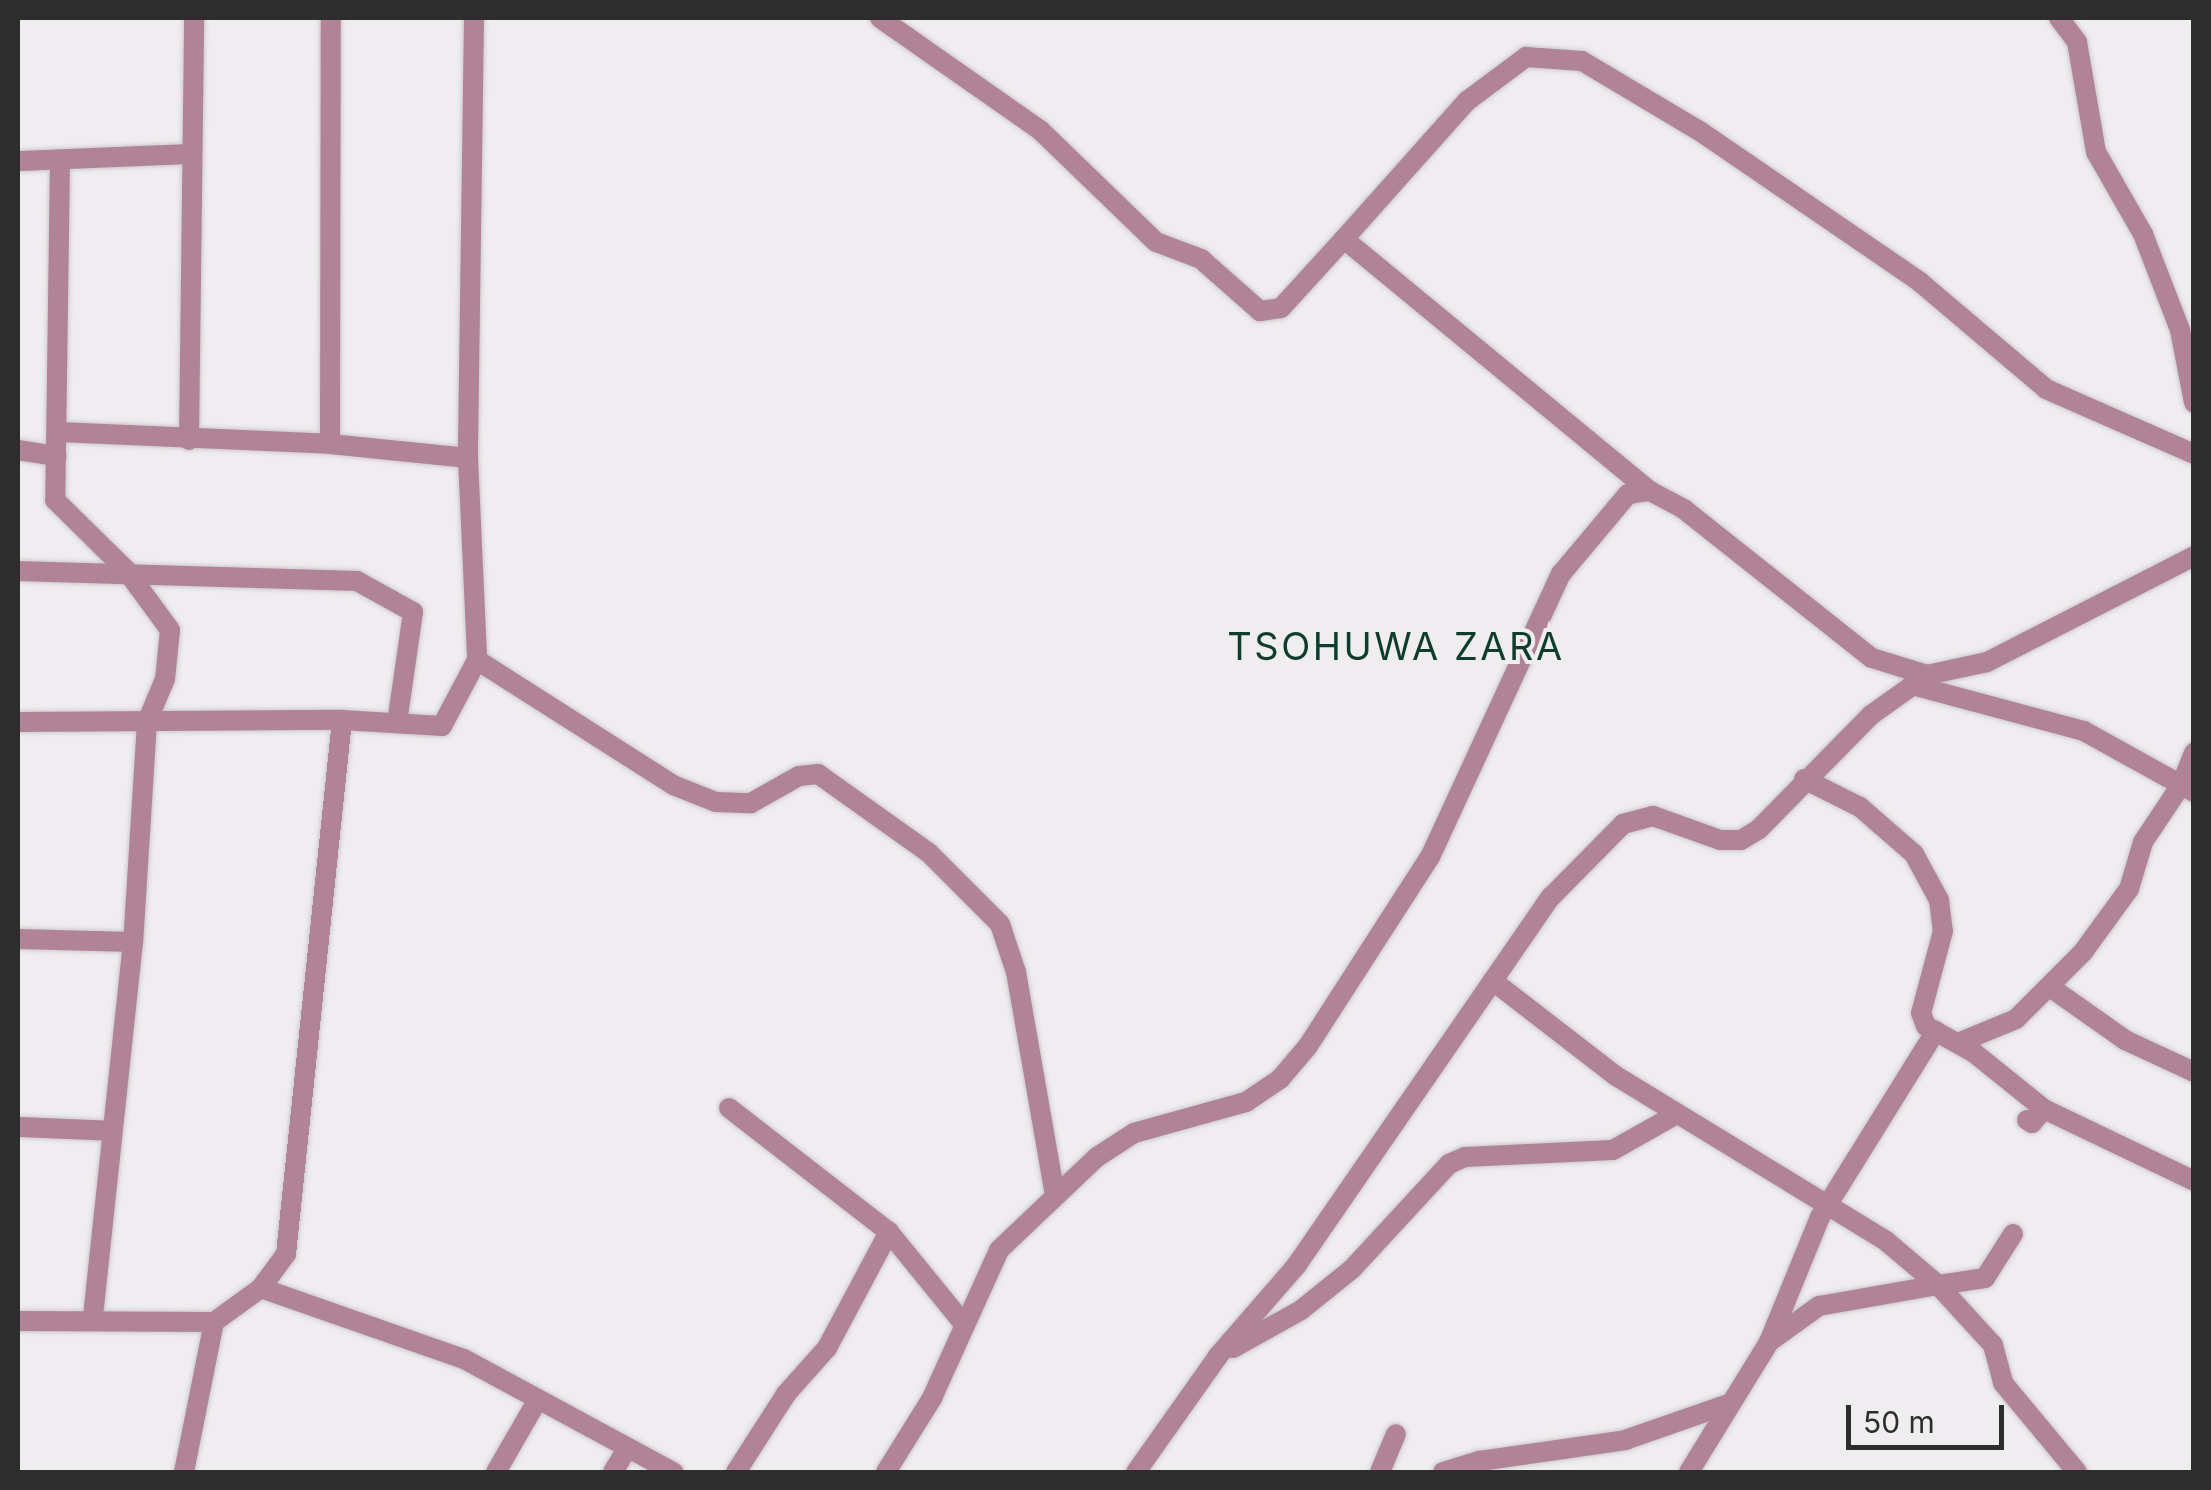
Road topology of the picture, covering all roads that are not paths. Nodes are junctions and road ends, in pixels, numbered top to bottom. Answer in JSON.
{"nodes":[{"id":1,"x":194,"y":18,"type":"edge"},
{"id":2,"x":331,"y":18,"type":"edge"},
{"id":3,"x":474,"y":18,"type":"edge"},
{"id":4,"x":880,"y":18,"type":"edge"},
{"id":5,"x":2059,"y":18,"type":"edge"},
{"id":6,"x":192,"y":154,"type":"junction"},
{"id":7,"x":60,"y":160,"type":"junction"},
{"id":8,"x":18,"y":162,"type":"edge"},
{"id":9,"x":1344,"y":239,"type":"junction"},
{"id":10,"x":2194,"y":402,"type":"edge"},
{"id":11,"x":59,"y":432,"type":"junction"},
{"id":12,"x":189,"y":440,"type":"junction"},
{"id":13,"x":330,"y":444,"type":"junction"},
{"id":14,"x":18,"y":450,"type":"edge"},
{"id":15,"x":2194,"y":454,"type":"edge"},
{"id":16,"x":56,"y":456,"type":"junction"},
{"id":17,"x":468,"y":458,"type":"junction"},
{"id":18,"x":1650,"y":490,"type":"junction"},
{"id":19,"x":2194,"y":556,"type":"edge"},
{"id":20,"x":126,"y":570,"type":"junction"},
{"id":21,"x":18,"y":571,"type":"edge"},
{"id":22,"x":476,"y":660,"type":"junction"},
{"id":23,"x":1919,"y":680,"type":"junction"},
{"id":24,"x":342,"y":720,"type":"junction"},
{"id":25,"x":18,"y":722,"type":"edge"},
{"id":26,"x":147,"y":722,"type":"junction"},
{"id":27,"x":397,"y":723,"type":"junction"},
{"id":28,"x":2194,"y":752,"type":"edge"},
{"id":29,"x":1804,"y":779,"type":"junction"},
{"id":30,"x":2187,"y":789,"type":"edge"},
{"id":31,"x":18,"y":938,"type":"edge"},
{"id":32,"x":133,"y":942,"type":"junction"},
{"id":33,"x":1493,"y":981,"type":"junction"},
{"id":34,"x":2050,"y":988,"type":"junction"},
{"id":35,"x":1936,"y":1032,"type":"junction"},
{"id":36,"x":1958,"y":1043,"type":"junction"},
{"id":37,"x":2194,"y":1072,"type":"edge"},
{"id":38,"x":729,"y":1108,"type":"dead end"},
{"id":39,"x":1675,"y":1116,"type":"junction"},
{"id":40,"x":18,"y":1128,"type":"edge"},
{"id":41,"x":112,"y":1130,"type":"junction"},
{"id":42,"x":2194,"y":1182,"type":"edge"},
{"id":43,"x":1055,"y":1196,"type":"junction"},
{"id":44,"x":1828,"y":1204,"type":"junction"},
{"id":45,"x":889,"y":1232,"type":"junction"},
{"id":46,"x":2013,"y":1234,"type":"dead end"},
{"id":47,"x":1938,"y":1285,"type":"junction"},
{"id":48,"x":261,"y":1288,"type":"junction"},
{"id":49,"x":93,"y":1319,"type":"junction"},
{"id":50,"x":18,"y":1321,"type":"edge"},
{"id":51,"x":214,"y":1322,"type":"junction"},
{"id":52,"x":963,"y":1323,"type":"junction"},
{"id":53,"x":1769,"y":1342,"type":"junction"},
{"id":54,"x":1218,"y":1356,"type":"junction"},
{"id":55,"x":538,"y":1401,"type":"junction"},
{"id":56,"x":1732,"y":1402,"type":"junction"},
{"id":57,"x":1396,"y":1434,"type":"dead end"},
{"id":58,"x":628,"y":1448,"type":"junction"},
{"id":59,"x":184,"y":1472,"type":"edge"},
{"id":60,"x":496,"y":1472,"type":"edge"},
{"id":61,"x":613,"y":1472,"type":"edge"},
{"id":62,"x":673,"y":1472,"type":"edge"},
{"id":63,"x":736,"y":1472,"type":"edge"},
{"id":64,"x":886,"y":1472,"type":"edge"},
{"id":65,"x":1136,"y":1472,"type":"edge"},
{"id":66,"x":1380,"y":1472,"type":"edge"},
{"id":67,"x":1442,"y":1472,"type":"edge"},
{"id":68,"x":1689,"y":1472,"type":"edge"},
{"id":69,"x":2077,"y":1472,"type":"edge"}],
"edges":[{"from":1,"to":6,"type":"street"},
{"from":2,"to":13,"type":"street"},
{"from":3,"to":17,"type":"street"},
{"from":4,"to":9,"type":"street"},
{"from":5,"to":10,"type":"street"},
{"from":6,"to":7,"type":"street"},
{"from":6,"to":12,"type":"street"},
{"from":7,"to":8,"type":"street"},
{"from":7,"to":11,"type":"street"},
{"from":9,"to":15,"type":"street"},
{"from":9,"to":18,"type":"street"},
{"from":11,"to":12,"type":"street"},
{"from":11,"to":16,"type":"street"},
{"from":12,"to":13,"type":"street"},
{"from":13,"to":17,"type":"street"},
{"from":14,"to":16,"type":"street"},
{"from":16,"to":20,"type":"street"},
{"from":17,"to":22,"type":"street"},
{"from":18,"to":23,"type":"street"},
{"from":18,"to":43,"type":"street"},
{"from":19,"to":23,"type":"street"},
{"from":20,"to":21,"type":"street"},
{"from":20,"to":26,"type":"street"},
{"from":20,"to":27,"type":"street"},
{"from":22,"to":27,"type":"street"},
{"from":22,"to":43,"type":"street"},
{"from":23,"to":29,"type":"street"},
{"from":23,"to":30,"type":"street"},
{"from":24,"to":26,"type":"street"},
{"from":24,"to":27,"type":"street"},
{"from":24,"to":48,"type":"street"},
{"from":25,"to":26,"type":"street"},
{"from":26,"to":32,"type":"street"},
{"from":28,"to":30,"type":"street"},
{"from":29,"to":33,"type":"street"},
{"from":29,"to":35,"type":"street"},
{"from":30,"to":34,"type":"street"},
{"from":31,"to":32,"type":"street"},
{"from":32,"to":41,"type":"street"},
{"from":33,"to":39,"type":"street"},
{"from":33,"to":54,"type":"street"},
{"from":34,"to":36,"type":"street"},
{"from":34,"to":37,"type":"street"},
{"from":35,"to":36,"type":"street"},
{"from":35,"to":44,"type":"street"},
{"from":36,"to":42,"type":"street"},
{"from":38,"to":45,"type":"street"},
{"from":39,"to":44,"type":"street"},
{"from":39,"to":54,"type":"street"},
{"from":40,"to":41,"type":"street"},
{"from":41,"to":49,"type":"street"},
{"from":43,"to":52,"type":"street"},
{"from":44,"to":47,"type":"street"},
{"from":44,"to":53,"type":"street"},
{"from":45,"to":52,"type":"street"},
{"from":45,"to":63,"type":"street"},
{"from":46,"to":47,"type":"street"},
{"from":47,"to":53,"type":"street"},
{"from":47,"to":69,"type":"street"},
{"from":48,"to":51,"type":"street"},
{"from":48,"to":55,"type":"street"},
{"from":49,"to":50,"type":"street"},
{"from":49,"to":51,"type":"street"},
{"from":51,"to":59,"type":"street"},
{"from":52,"to":64,"type":"street"},
{"from":53,"to":56,"type":"street"},
{"from":54,"to":65,"type":"street"},
{"from":55,"to":58,"type":"street"},
{"from":55,"to":60,"type":"street"},
{"from":56,"to":67,"type":"street"},
{"from":56,"to":68,"type":"street"},
{"from":57,"to":66,"type":"street"},
{"from":58,"to":61,"type":"street"},
{"from":58,"to":62,"type":"street"}]}
